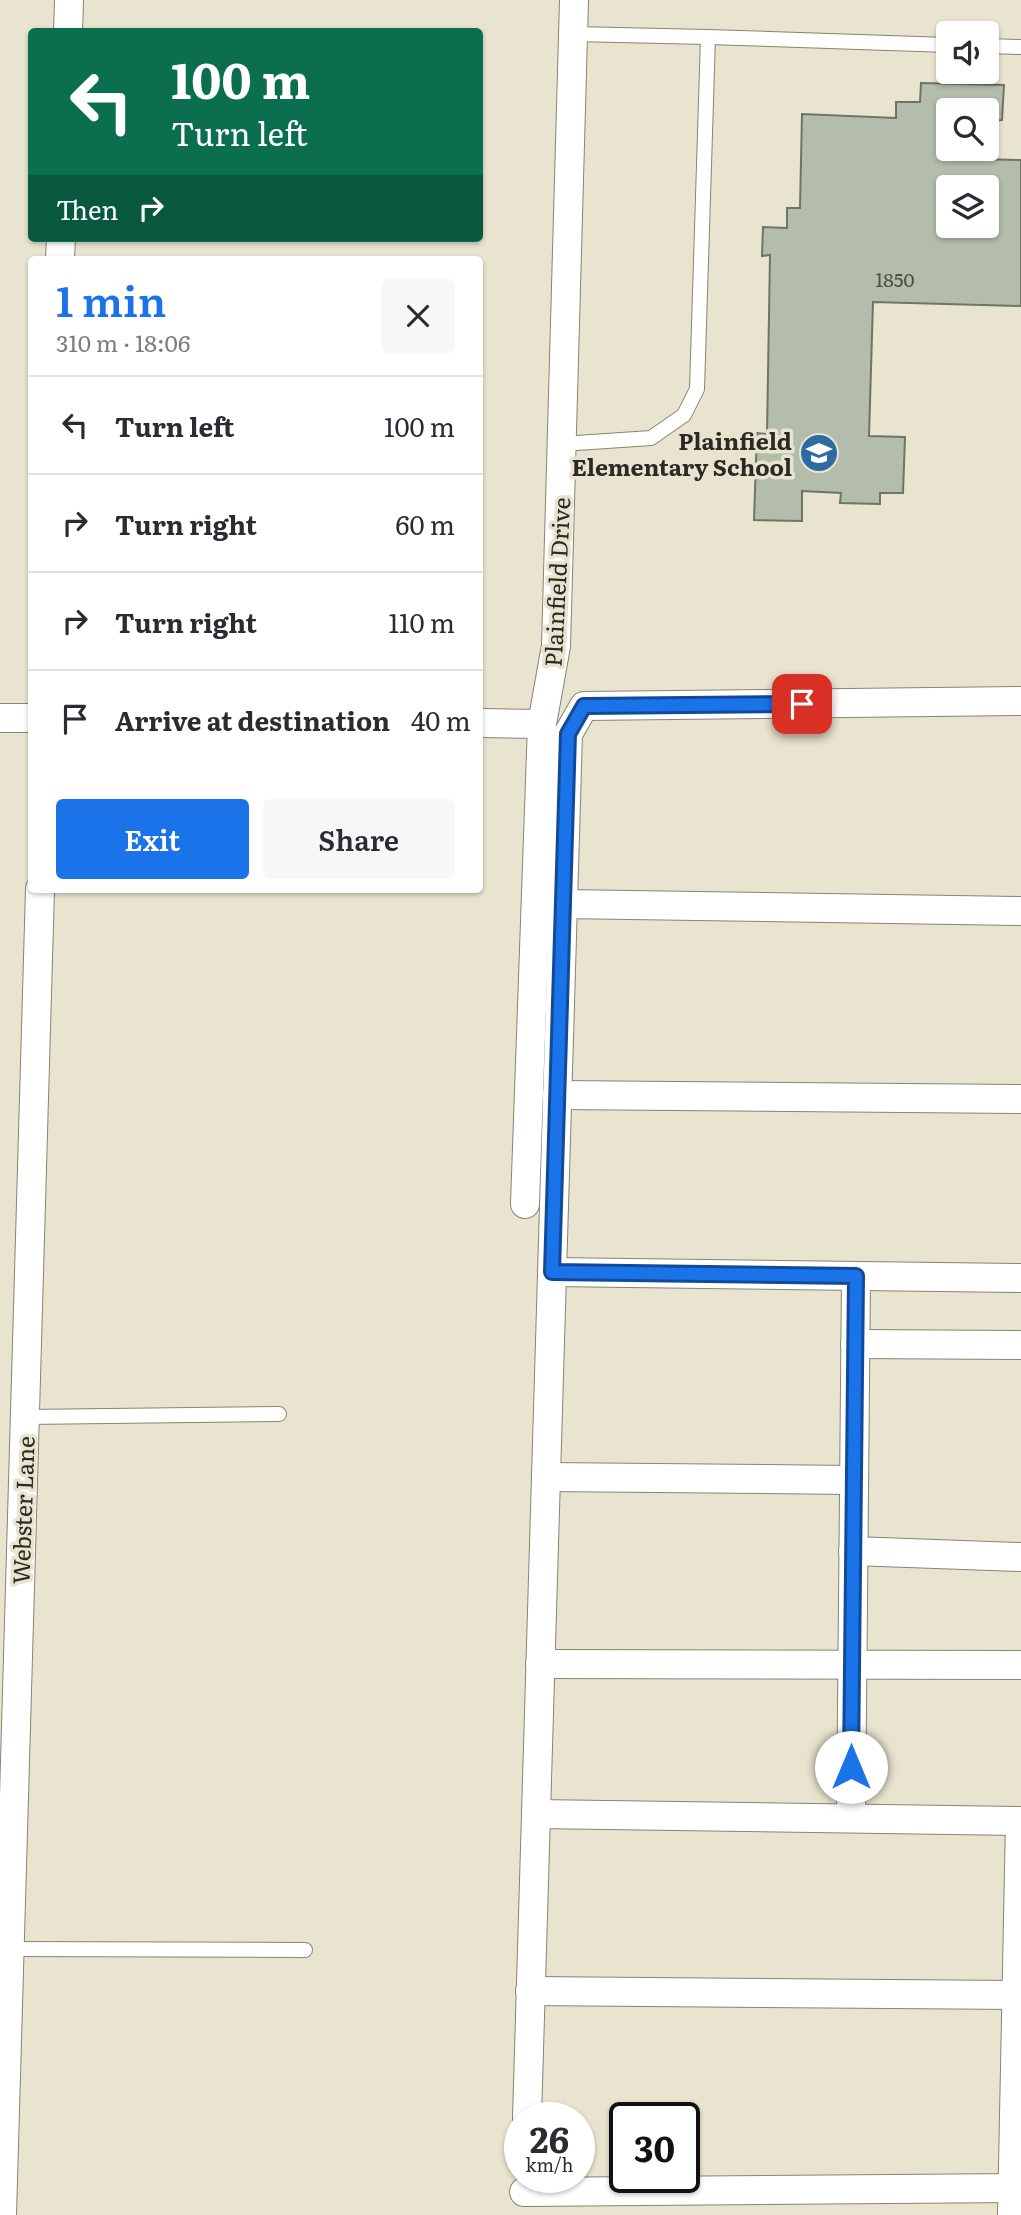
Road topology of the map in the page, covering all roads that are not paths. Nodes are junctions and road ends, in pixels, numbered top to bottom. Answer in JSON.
{"nodes":[{"id":1,"x":69,"y":0,"type":"edge"},
{"id":2,"x":574,"y":0,"type":"edge"},
{"id":3,"x":68,"y":28,"type":"edge"},
{"id":4,"x":573,"y":34,"type":"junction"},
{"id":5,"x":708,"y":37,"type":"junction"},
{"id":6,"x":936,"y":45,"type":"edge"},
{"id":7,"x":999,"y":46,"type":"edge"},
{"id":8,"x":1021,"y":47,"type":"edge"},
{"id":9,"x":562,"y":444,"type":"junction"},
{"id":10,"x":1021,"y":701,"type":"edge"},
{"id":11,"x":0,"y":718,"type":"edge"},
{"id":12,"x":28,"y":718,"type":"edge"},
{"id":13,"x":483,"y":723,"type":"edge"},
{"id":14,"x":542,"y":724,"type":"junction"},
{"id":15,"x":40,"y":893,"type":"edge"},
{"id":16,"x":562,"y":904,"type":"junction"},
{"id":17,"x":1021,"y":911,"type":"edge"},
{"id":18,"x":557,"y":1095,"type":"junction"},
{"id":19,"x":1021,"y":1099,"type":"edge"},
{"id":20,"x":525,"y":1204,"type":"dead end"},
{"id":21,"x":552,"y":1272,"type":"junction"},
{"id":22,"x":856,"y":1276,"type":"junction"},
{"id":23,"x":1021,"y":1278,"type":"edge"},
{"id":24,"x":855,"y":1344,"type":"junction"},
{"id":25,"x":1021,"y":1345,"type":"edge"},
{"id":26,"x":279,"y":1414,"type":"dead end"},
{"id":27,"x":25,"y":1417,"type":"junction"},
{"id":28,"x":546,"y":1477,"type":"junction"},
{"id":29,"x":854,"y":1480,"type":"junction"},
{"id":30,"x":853,"y":1551,"type":"junction"},
{"id":31,"x":1021,"y":1557,"type":"edge"},
{"id":32,"x":540,"y":1664,"type":"junction"},
{"id":33,"x":852,"y":1664,"type":"junction"},
{"id":34,"x":1021,"y":1665,"type":"edge"},
{"id":35,"x":536,"y":1814,"type":"junction"},
{"id":36,"x":851,"y":1818,"type":"junction"},
{"id":37,"x":1021,"y":1821,"type":"edge"},
{"id":38,"x":9,"y":1949,"type":"junction"},
{"id":39,"x":305,"y":1950,"type":"dead end"},
{"id":40,"x":530,"y":1991,"type":"junction"},
{"id":41,"x":1019,"y":1995,"type":"edge"},
{"id":42,"x":527,"y":2102,"type":"edge"},
{"id":43,"x":524,"y":2195,"type":"edge"},
{"id":44,"x":1016,"y":2197,"type":"edge"},
{"id":45,"x":2,"y":2215,"type":"edge"}],
"edges":[{"from":1,"to":3,"type":"street"},
{"from":2,"to":4,"type":"street","name":"Plainfield Drive"},
{"from":4,"to":5,"type":"lane"},
{"from":4,"to":9,"type":"street","name":"Plainfield Drive"},
{"from":5,"to":6,"type":"lane"},
{"from":5,"to":9,"type":"lane"},
{"from":7,"to":8,"type":"lane"},
{"from":9,"to":14,"type":"street","name":"Plainfield Drive"},
{"from":10,"to":16,"type":"street"},
{"from":11,"to":12,"type":"street"},
{"from":13,"to":14,"type":"street"},
{"from":14,"to":20,"type":"street","name":"Plainfield Drive"},
{"from":15,"to":27,"type":"street","name":"Webster Lane"},
{"from":16,"to":17,"type":"street"},
{"from":16,"to":18,"type":"street"},
{"from":18,"to":19,"type":"street"},
{"from":18,"to":21,"type":"street"},
{"from":21,"to":22,"type":"street"},
{"from":21,"to":28,"type":"street"},
{"from":22,"to":23,"type":"street"},
{"from":22,"to":24,"type":"street"},
{"from":24,"to":25,"type":"street"},
{"from":24,"to":29,"type":"street"},
{"from":26,"to":27,"type":"lane"},
{"from":27,"to":38,"type":"street","name":"Webster Lane"},
{"from":28,"to":29,"type":"street"},
{"from":28,"to":32,"type":"street"},
{"from":29,"to":30,"type":"street"},
{"from":30,"to":31,"type":"street"},
{"from":30,"to":33,"type":"street"},
{"from":32,"to":33,"type":"street"},
{"from":32,"to":35,"type":"street"},
{"from":33,"to":34,"type":"street"},
{"from":33,"to":36,"type":"street"},
{"from":35,"to":36,"type":"street"},
{"from":35,"to":40,"type":"street"},
{"from":36,"to":37,"type":"street"},
{"from":37,"to":41,"type":"street"},
{"from":38,"to":39,"type":"lane"},
{"from":38,"to":45,"type":"street","name":"Webster Lane"},
{"from":40,"to":41,"type":"street"},
{"from":40,"to":42,"type":"street"},
{"from":41,"to":44,"type":"street"},
{"from":43,"to":44,"type":"street"}]}
